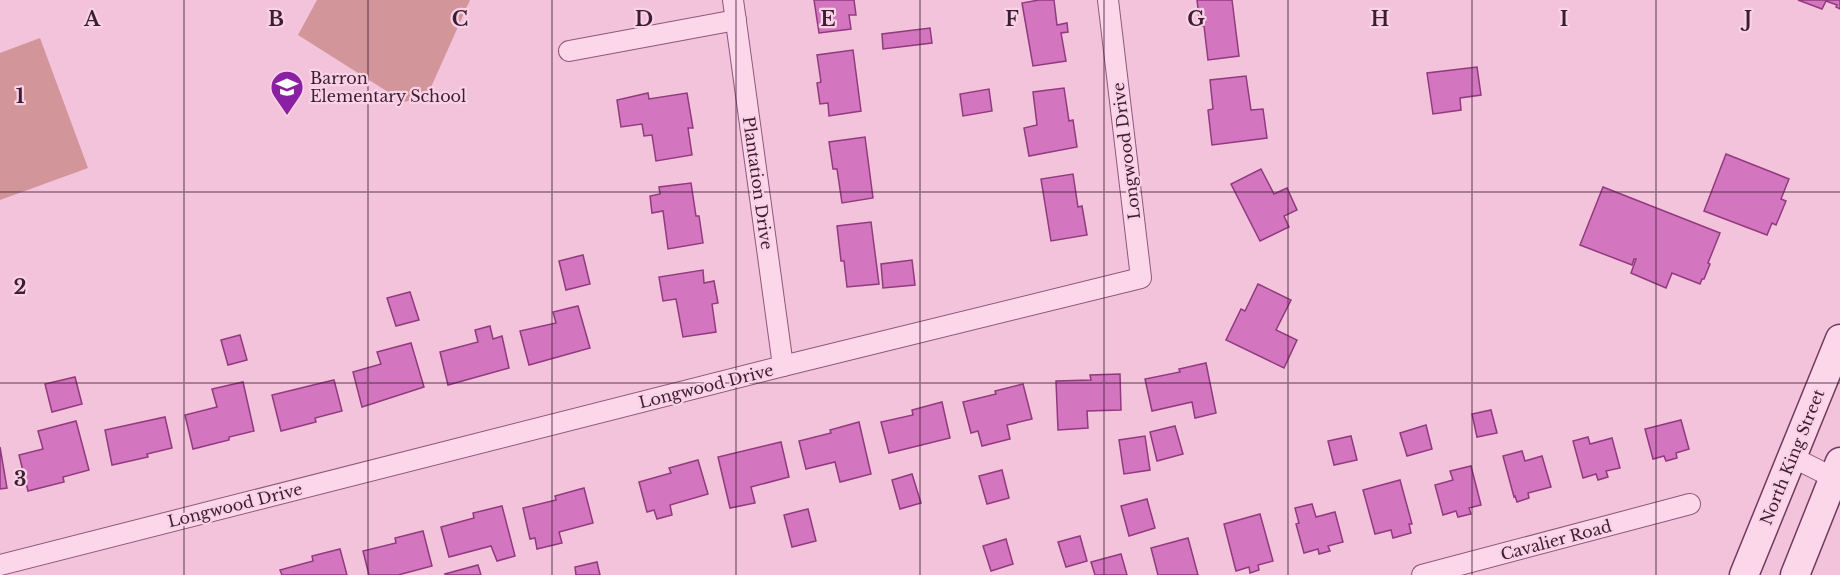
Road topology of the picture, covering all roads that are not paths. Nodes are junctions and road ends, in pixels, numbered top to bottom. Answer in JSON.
{"nodes":[{"id":1,"x":733,"y":0,"type":"edge"},
{"id":2,"x":1108,"y":0,"type":"edge"},
{"id":3,"x":736,"y":20,"type":"junction"},
{"id":4,"x":569,"y":51,"type":"dead end"},
{"id":5,"x":1840,"y":339,"type":"edge"},
{"id":6,"x":783,"y":366,"type":"junction"},
{"id":7,"x":1792,"y":458,"type":"junction"},
{"id":8,"x":1838,"y":473,"type":"edge"},
{"id":9,"x":1690,"y":504,"type":"dead end"},
{"id":10,"x":0,"y":565,"type":"edge"},
{"id":11,"x":1422,"y":575,"type":"edge"},
{"id":12,"x":1744,"y":575,"type":"edge"},
{"id":13,"x":1795,"y":575,"type":"edge"}],
"edges":[{"from":1,"to":3,"type":"street","name":"Plantation Drive"},
{"from":2,"to":6,"type":"street","name":"Longwood Drive"},
{"from":3,"to":4,"type":"street"},
{"from":3,"to":6,"type":"street","name":"Plantation Drive"},
{"from":5,"to":7,"type":"main road","name":"North King Street"},
{"from":6,"to":10,"type":"street","name":"Longwood Drive"},
{"from":7,"to":8,"type":"street"},
{"from":7,"to":12,"type":"main road","name":"North King Street"},
{"from":8,"to":13,"type":"main road"},
{"from":9,"to":11,"type":"street","name":"Cavalier Road"}]}
